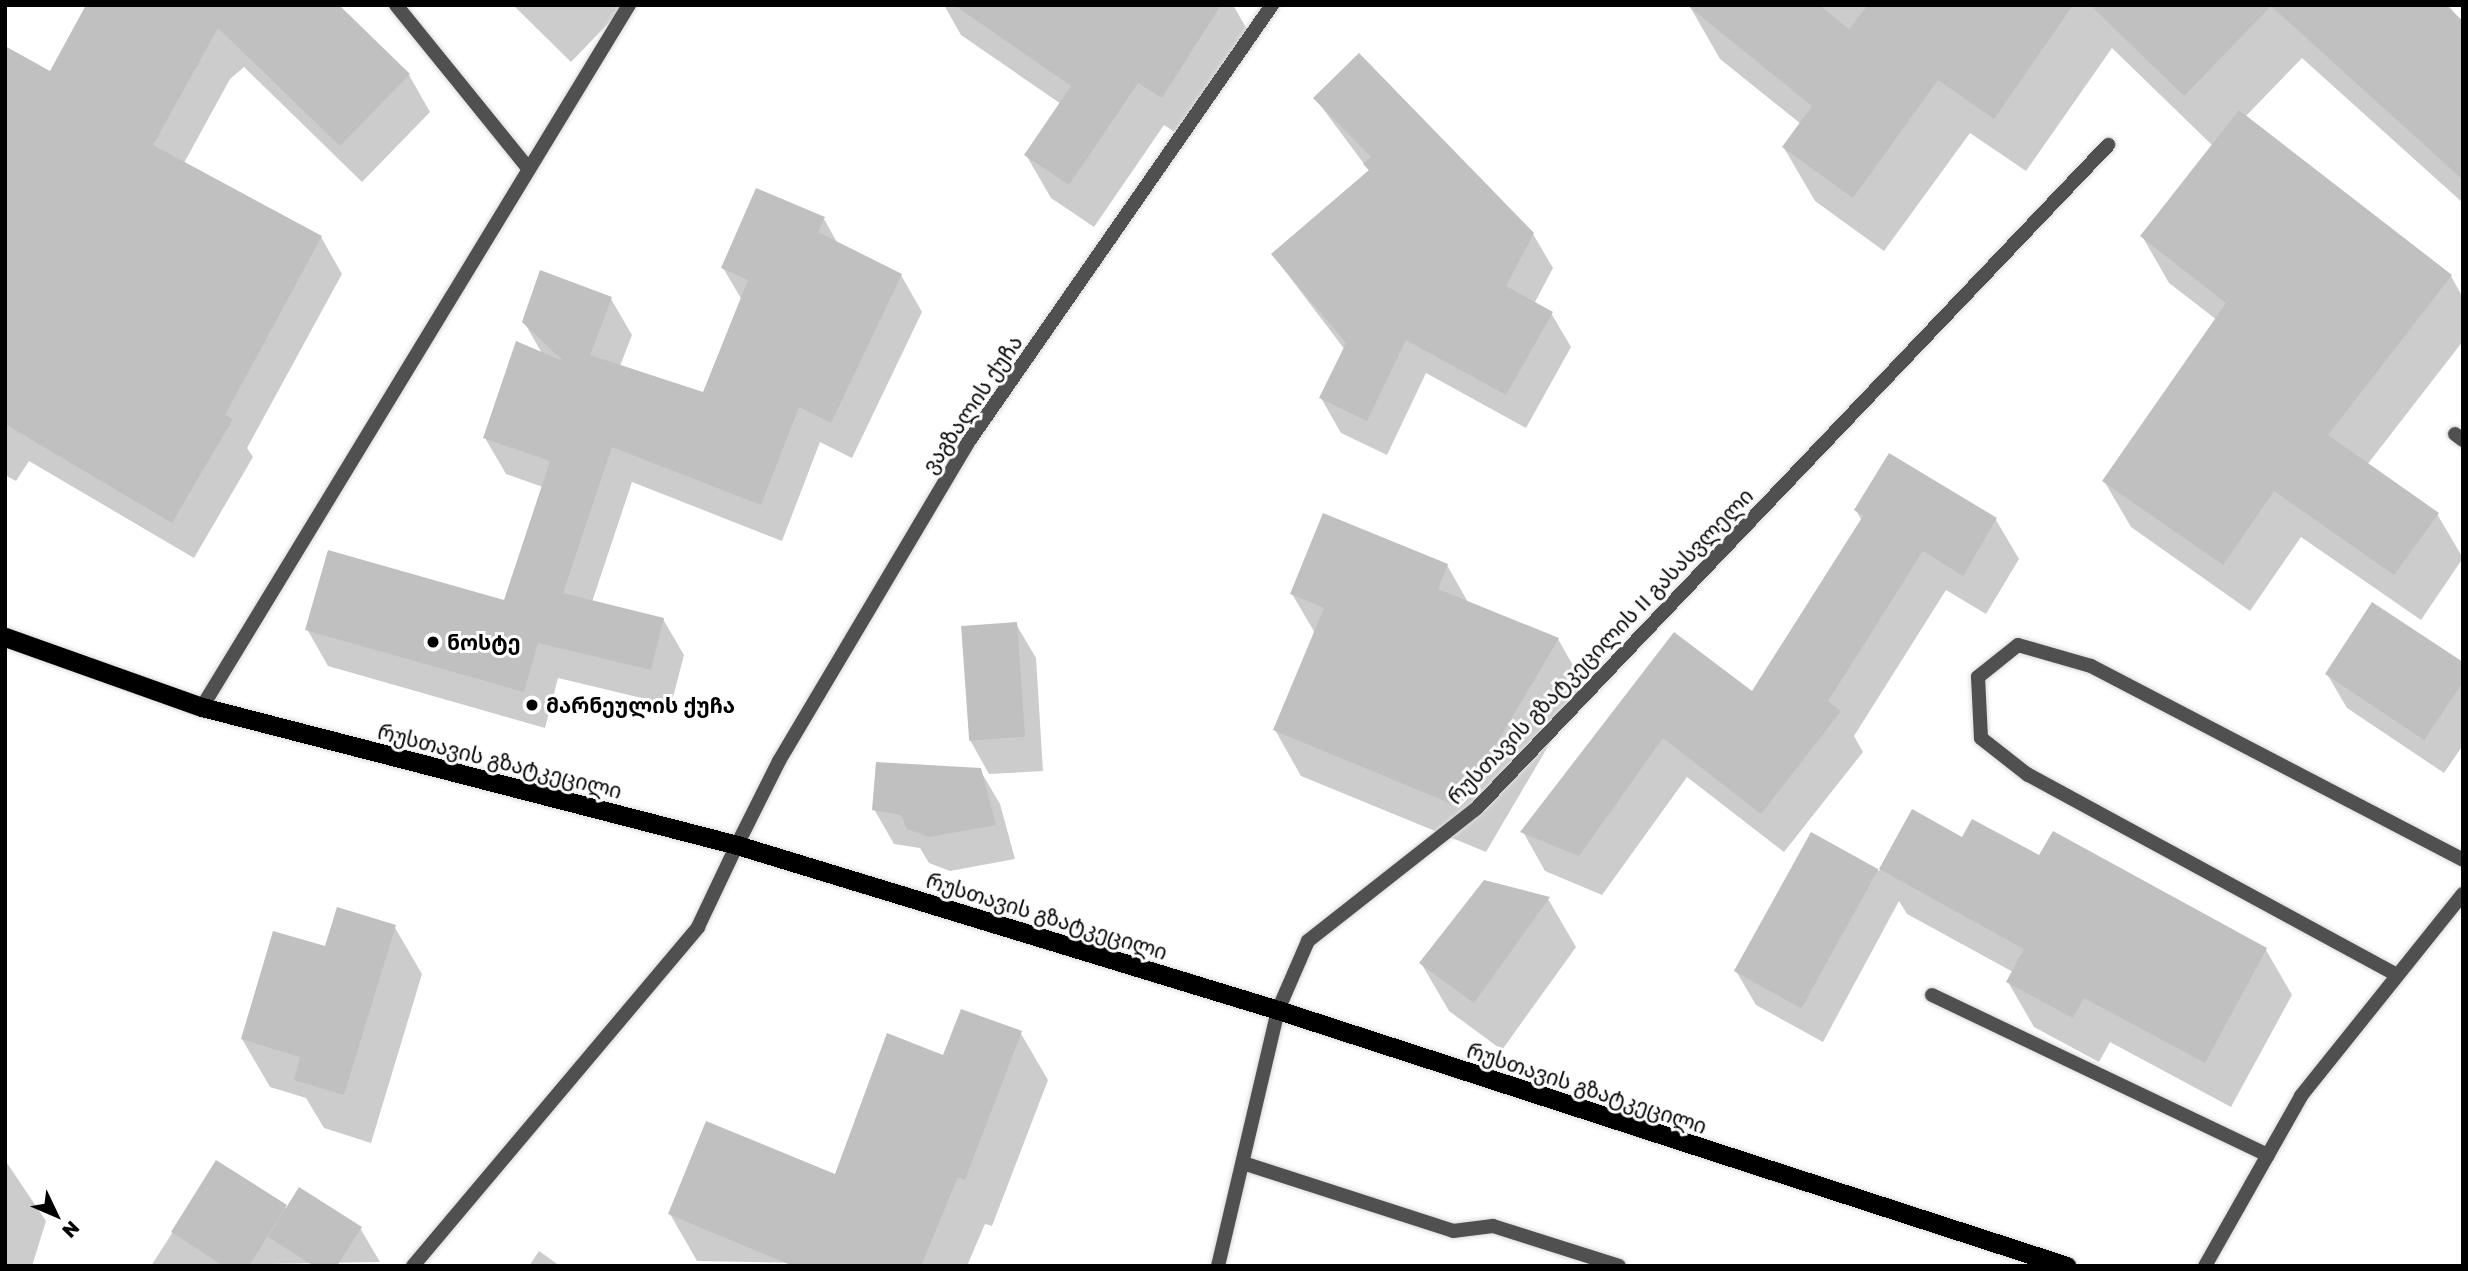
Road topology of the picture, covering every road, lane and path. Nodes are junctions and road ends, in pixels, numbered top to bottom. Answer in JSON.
{"nodes":[{"id":1,"x":396,"y":5,"type":"edge"},
{"id":2,"x":629,"y":5,"type":"edge"},
{"id":3,"x":1272,"y":5,"type":"edge"},
{"id":4,"x":2108,"y":145,"type":"dead end"},
{"id":5,"x":528,"y":169,"type":"junction"},
{"id":6,"x":5,"y":637,"type":"edge"},
{"id":7,"x":202,"y":707,"type":"junction"},
{"id":8,"x":737,"y":845,"type":"junction"},
{"id":9,"x":2463,"y":860,"type":"edge"},
{"id":10,"x":2463,"y":894,"type":"edge"},
{"id":11,"x":2397,"y":975,"type":"junction"},
{"id":12,"x":1932,"y":995,"type":"dead end"},
{"id":13,"x":1278,"y":1010,"type":"junction"},
{"id":14,"x":2268,"y":1155,"type":"junction"},
{"id":15,"x":1243,"y":1163,"type":"junction"},
{"id":16,"x":413,"y":1266,"type":"edge"},
{"id":17,"x":1218,"y":1266,"type":"edge"},
{"id":18,"x":1619,"y":1266,"type":"edge"},
{"id":19,"x":2067,"y":1266,"type":"edge"},
{"id":20,"x":2205,"y":1266,"type":"edge"}],
"edges":[{"from":1,"to":5,"type":"street"},
{"from":2,"to":5,"type":"street"},
{"from":3,"to":8,"type":"street","name":"ვაგზალის ქუჩა"},
{"from":4,"to":13,"type":"street","name":"რუსთავის გზატკეცილის II გასასვლელი"},
{"from":5,"to":7,"type":"street"},
{"from":6,"to":7,"type":"highway","name":"რუსთავის გზატკეცილი"},
{"from":7,"to":8,"type":"highway","name":"რუსთავის გზატკეცილი"},
{"from":8,"to":13,"type":"highway","name":"რუსთავის გზატკეცილი"},
{"from":8,"to":16,"type":"street"},
{"from":9,"to":11,"type":"street"},
{"from":10,"to":11,"type":"street"},
{"from":11,"to":14,"type":"street"},
{"from":12,"to":14,"type":"street"},
{"from":13,"to":15,"type":"street","name":"რუსთავის გზატკეცილის II გასასვლელი"},
{"from":13,"to":19,"type":"highway","name":"რუსთავის გზატკეცილი"},
{"from":14,"to":20,"type":"street"},
{"from":15,"to":17,"type":"street","name":"რუსთავის გზატკეცილის II გასასვლელი"},
{"from":15,"to":18,"type":"street"}]}
